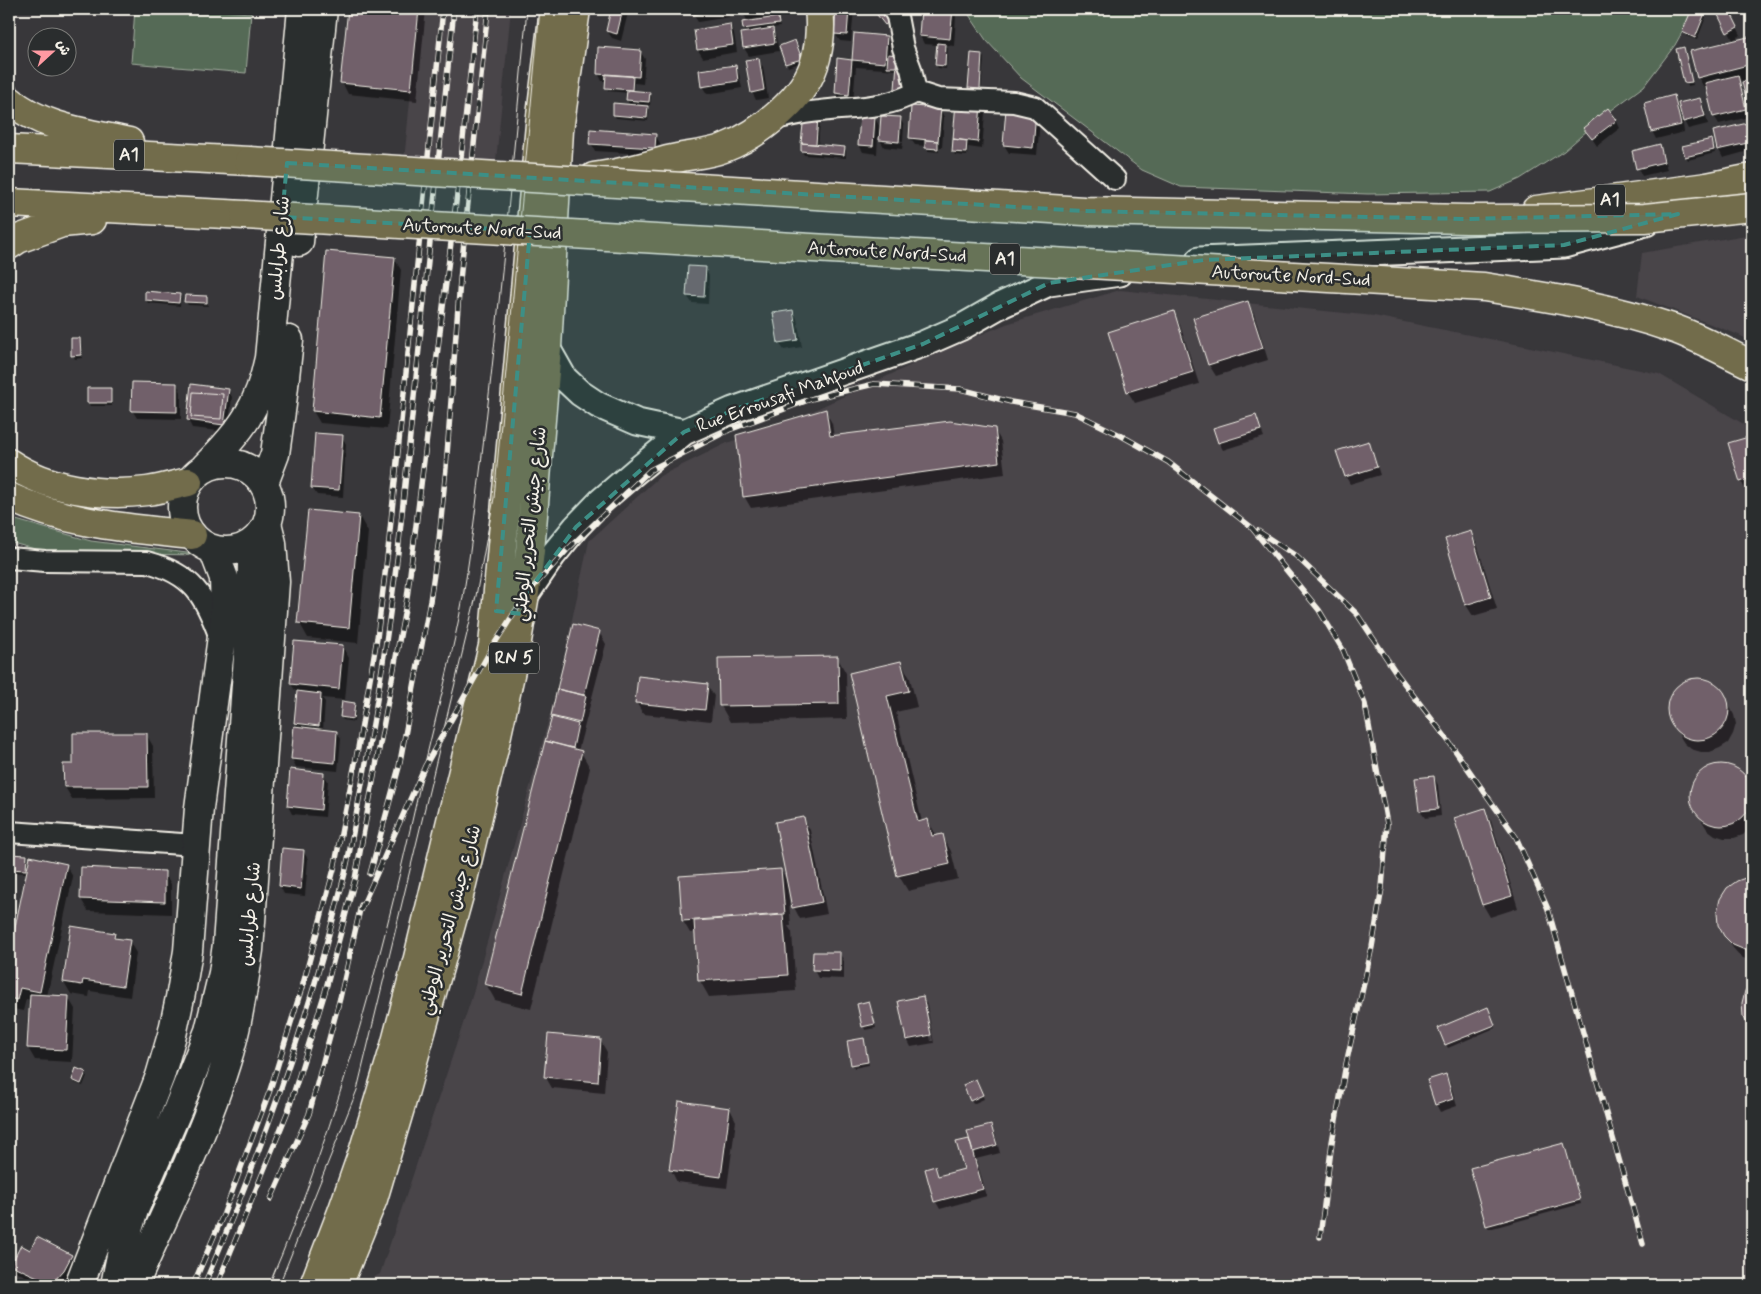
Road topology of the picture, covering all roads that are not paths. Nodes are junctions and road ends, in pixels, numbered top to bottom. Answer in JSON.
{"nodes":[{"id":1,"x":302,"y":9,"type":"edge"},
{"id":2,"x":323,"y":9,"type":"edge"},
{"id":3,"x":554,"y":9,"type":"edge"},
{"id":4,"x":576,"y":9,"type":"edge"},
{"id":5,"x":819,"y":9,"type":"edge"},
{"id":6,"x":893,"y":9,"type":"edge"},
{"id":7,"x":916,"y":92,"type":"junction"},
{"id":8,"x":9,"y":100,"type":"edge"},
{"id":9,"x":774,"y":119,"type":"junction"},
{"id":10,"x":9,"y":149,"type":"edge"},
{"id":11,"x":201,"y":159,"type":"junction"},
{"id":12,"x":1752,"y":178,"type":"edge"},
{"id":13,"x":1115,"y":179,"type":"dead end"},
{"id":14,"x":569,"y":180,"type":"junction"},
{"id":15,"x":1752,"y":194,"type":"edge"},
{"id":16,"x":9,"y":203,"type":"edge"},
{"id":17,"x":1752,"y":207,"type":"edge"},
{"id":18,"x":201,"y":212,"type":"junction"},
{"id":19,"x":1467,"y":219,"type":"junction"},
{"id":20,"x":9,"y":245,"type":"edge"},
{"id":21,"x":547,"y":348,"type":"junction"},
{"id":22,"x":1752,"y":365,"type":"edge"},
{"id":23,"x":684,"y":432,"type":"junction"},
{"id":24,"x":9,"y":463,"type":"edge"},
{"id":25,"x":197,"y":474,"type":"junction"},
{"id":26,"x":264,"y":483,"type":"junction"},
{"id":27,"x":9,"y":497,"type":"edge"},
{"id":28,"x":262,"y":531,"type":"junction"},
{"id":29,"x":209,"y":545,"type":"junction"},
{"id":30,"x":9,"y":558,"type":"edge"},
{"id":31,"x":514,"y":607,"type":"junction"},
{"id":32,"x":251,"y":616,"type":"junction"},
{"id":33,"x":222,"y":645,"type":"junction"},
{"id":34,"x":9,"y":832,"type":"edge"},
{"id":35,"x":196,"y":845,"type":"junction"},
{"id":36,"x":79,"y":1285,"type":"edge"},
{"id":37,"x":115,"y":1285,"type":"edge"},
{"id":38,"x":134,"y":1285,"type":"edge"},
{"id":39,"x":314,"y":1285,"type":"edge"},
{"id":40,"x":338,"y":1285,"type":"edge"}],
"edges":[{"from":1,"to":25,"type":"main road","name":"شارع طرابلس"},
{"from":2,"to":26,"type":"main road","name":"شارع طرابلس"},
{"from":3,"to":31,"type":"highway","name":"شارع جيش التحرير الوطني","number":"RN 5"},
{"from":4,"to":21,"type":"highway","name":"شارع جيش التحرير الوطني","number":"RN 5"},
{"from":5,"to":9,"type":"highway"},
{"from":6,"to":7,"type":"street"},
{"from":7,"to":9,"type":"street"},
{"from":7,"to":13,"type":"street"},
{"from":8,"to":11,"type":"highway"},
{"from":9,"to":14,"type":"highway","bridge":true},
{"from":10,"to":11,"type":"highway","number":"A1"},
{"from":11,"to":14,"type":"highway","number":"A1","bridge":true},
{"from":12,"to":19,"type":"highway","number":"A1","bridge":true},
{"from":14,"to":19,"type":"highway","number":"A1","bridge":true},
{"from":15,"to":23,"type":"street","name":"Rue Errousafi Mahfoud"},
{"from":16,"to":18,"type":"highway","name":"Autoroute Nord-Sud","number":"A1"},
{"from":17,"to":19,"type":"highway","number":"A1","bridge":true},
{"from":18,"to":20,"type":"highway"},
{"from":18,"to":22,"type":"highway","name":"Autoroute Nord-Sud","number":"A1","bridge":true},
{"from":21,"to":23,"type":"street","name":"Rue Errousafi Mahfoud"},
{"from":21,"to":31,"type":"highway","name":"شارع جيش التحرير الوطني","number":"RN 5"},
{"from":23,"to":31,"type":"street","name":"Rue Errousafi Mahfoud"},
{"from":24,"to":25,"type":"highway"},
{"from":25,"to":26,"type":"main road"},
{"from":25,"to":29,"type":"main road"},
{"from":26,"to":28,"type":"main road"},
{"from":27,"to":29,"type":"highway"},
{"from":28,"to":29,"type":"main road"},
{"from":28,"to":32,"type":"main road"},
{"from":28,"to":38,"type":"main road","name":"شارع طرابلس"},
{"from":29,"to":32,"type":"main road"},
{"from":29,"to":33,"type":"main road"},
{"from":30,"to":33,"type":"street"},
{"from":31,"to":39,"type":"highway","name":"شارع جيش التحرير الوطني","number":"RN 5"},
{"from":31,"to":40,"type":"highway","name":"شارع جيش التحرير الوطني","number":"RN 5"},
{"from":32,"to":37,"type":"main road"},
{"from":33,"to":35,"type":"main road"},
{"from":34,"to":35,"type":"street"},
{"from":35,"to":36,"type":"main road"}]}
